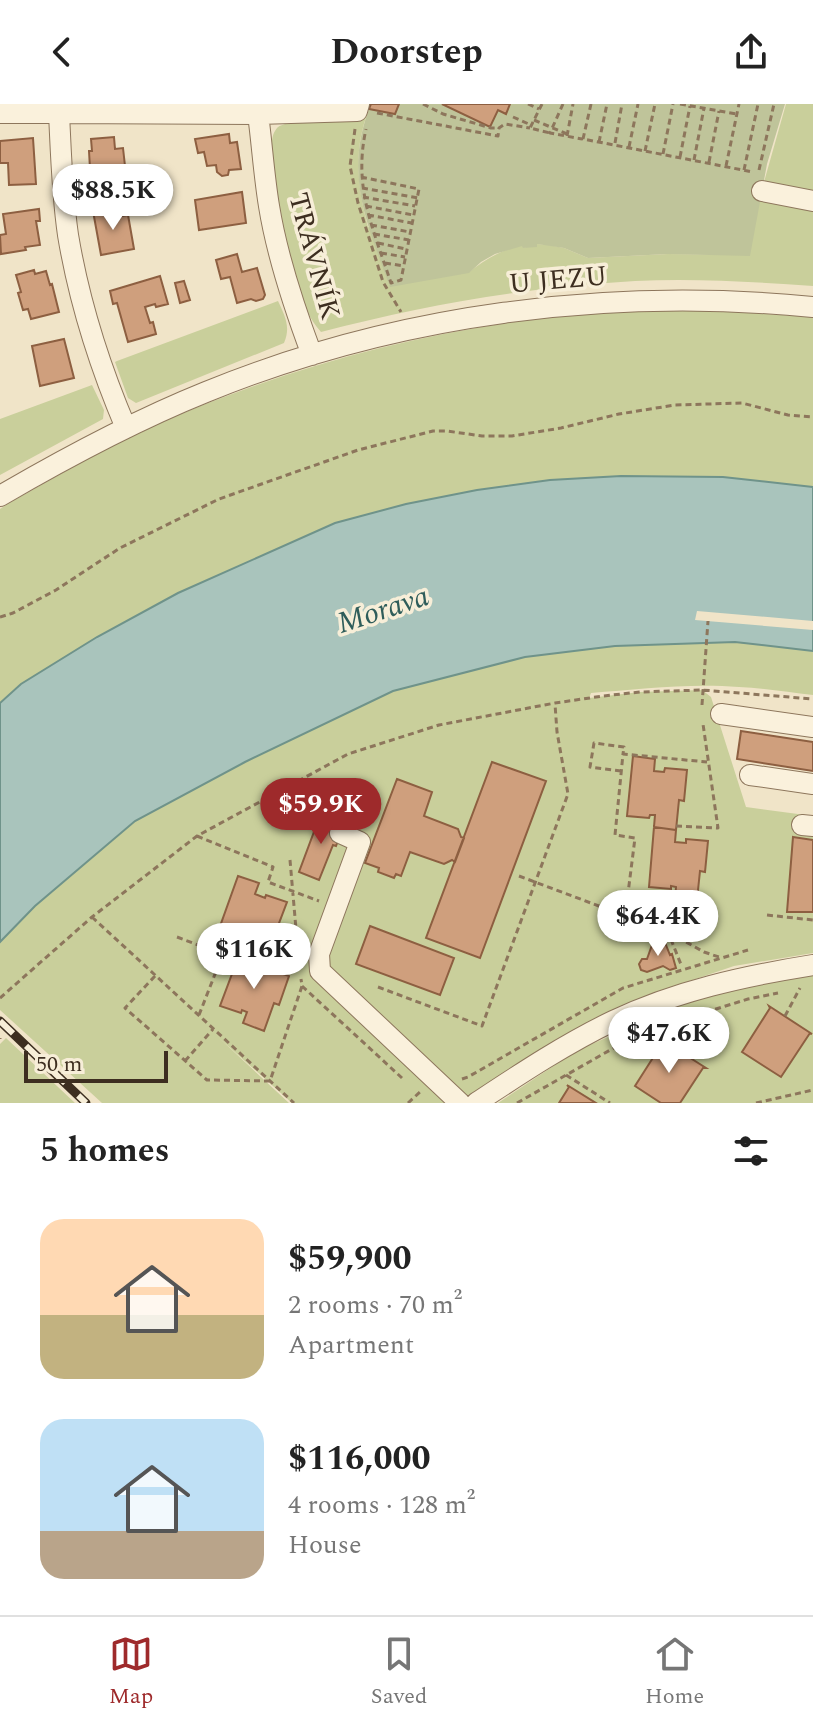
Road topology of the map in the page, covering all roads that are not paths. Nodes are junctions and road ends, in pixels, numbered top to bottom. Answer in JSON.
{"nodes":[{"id":1,"x":60,"y":108,"type":"edge"},
{"id":2,"x":0,"y":113,"type":"edge"},
{"id":3,"x":364,"y":113,"type":"edge"},
{"id":4,"x":258,"y":114,"type":"junction"},
{"id":5,"x":762,"y":191,"type":"dead end"},
{"id":6,"x":813,"y":201,"type":"edge"},
{"id":7,"x":813,"y":307,"type":"edge"},
{"id":8,"x":312,"y":355,"type":"junction"},
{"id":9,"x":126,"y":428,"type":"junction"},
{"id":10,"x":0,"y":496,"type":"edge"},
{"id":11,"x":712,"y":717,"type":"road end"},
{"id":12,"x":813,"y":727,"type":"edge"},
{"id":13,"x":750,"y":775,"type":"dead end"},
{"id":14,"x":813,"y":784,"type":"edge"},
{"id":15,"x":340,"y":833,"type":"dead end"},
{"id":16,"x":813,"y":965,"type":"edge"},
{"id":17,"x":460,"y":1103,"type":"edge"},
{"id":18,"x":476,"y":1103,"type":"edge"}],
"edges":[{"from":1,"to":2,"type":"street"},
{"from":1,"to":4,"type":"street"},
{"from":1,"to":9,"type":"street"},
{"from":3,"to":4,"type":"street"},
{"from":4,"to":8,"type":"street","name":"TRÁVNÍK"},
{"from":5,"to":6,"type":"street"},
{"from":7,"to":8,"type":"street","name":"U JEZU"},
{"from":8,"to":9,"type":"street","name":"TRÁVNÍK"},
{"from":9,"to":10,"type":"street","name":"TRÁVNÍK"},
{"from":11,"to":12,"type":"street"},
{"from":13,"to":14,"type":"street"},
{"from":15,"to":17,"type":"street"},
{"from":16,"to":18,"type":"street"}]}
